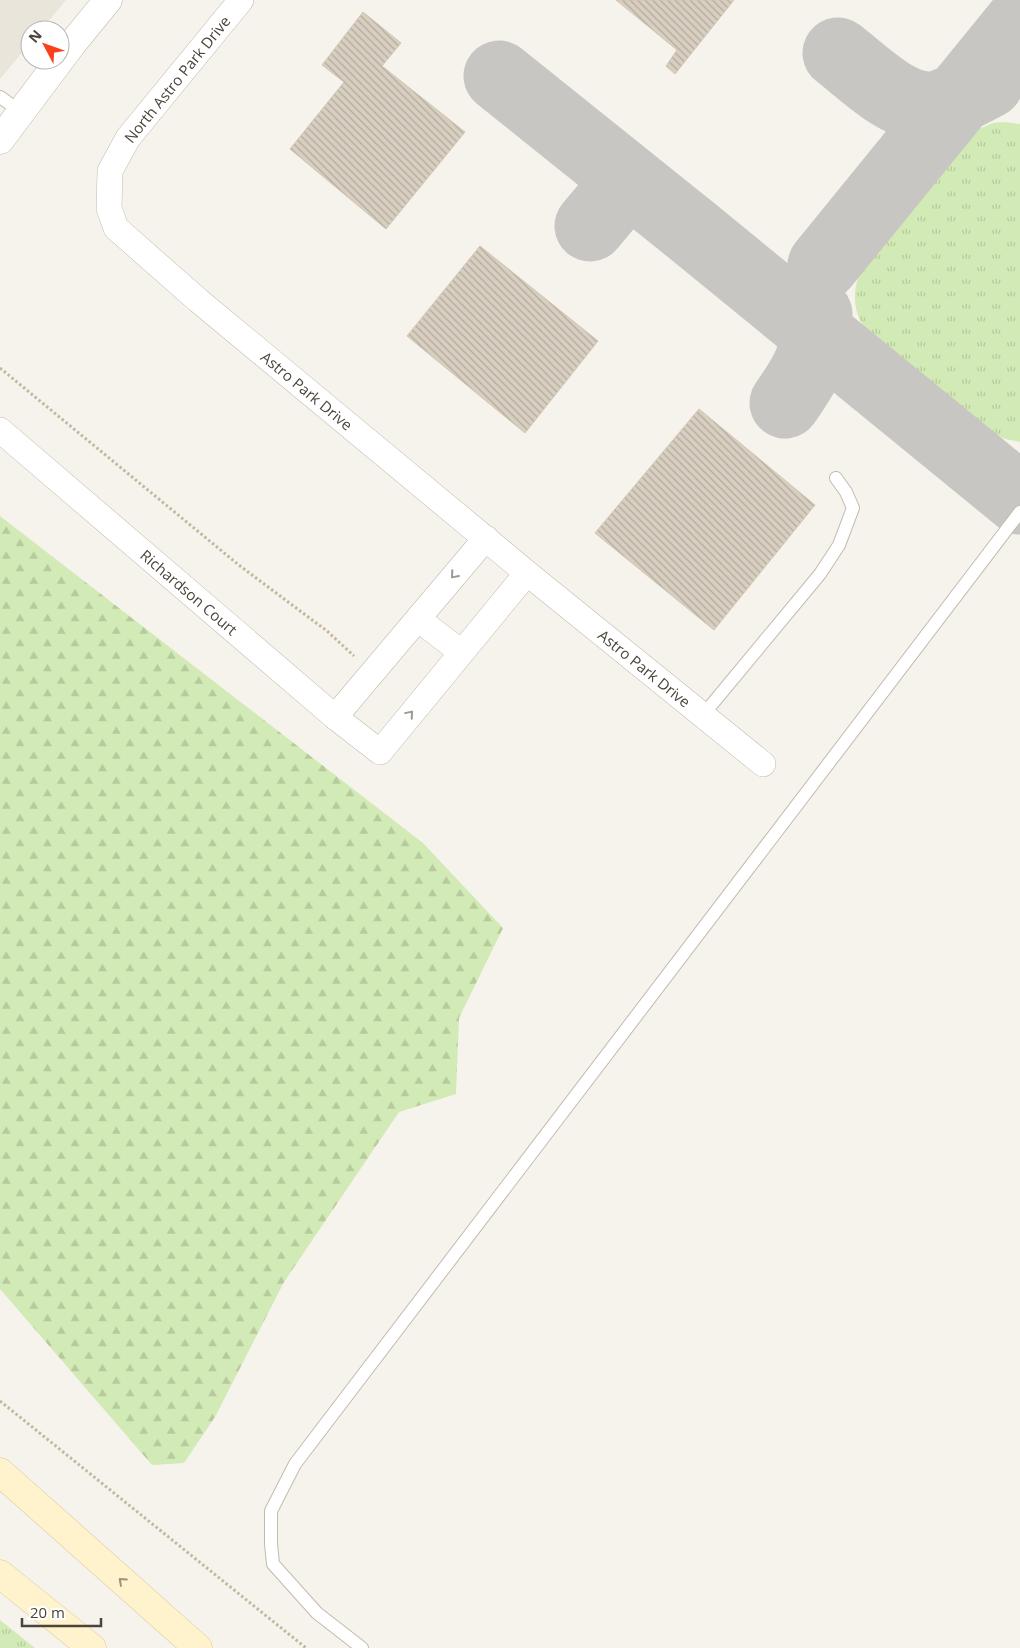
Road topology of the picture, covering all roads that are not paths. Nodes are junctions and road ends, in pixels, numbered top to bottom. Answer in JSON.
{"nodes":[{"id":1,"x":108,"y":0,"type":"edge"},
{"id":2,"x":241,"y":0,"type":"edge"},
{"id":3,"x":10,"y":105,"type":"edge"},
{"id":4,"x":0,"y":140,"type":"edge"},
{"id":5,"x":130,"y":242,"type":"joint"},
{"id":6,"x":0,"y":430,"type":"edge"},
{"id":7,"x":836,"y":478,"type":"dead end"},
{"id":8,"x":1020,"y":512,"type":"edge"},
{"id":9,"x":486,"y":538,"type":"junction"},
{"id":10,"x":527,"y":573,"type":"junction"},
{"id":11,"x":418,"y":619,"type":"junction"},
{"id":12,"x":461,"y":652,"type":"junction"},
{"id":13,"x":703,"y":715,"type":"junction"},
{"id":14,"x":335,"y":717,"type":"junction"},
{"id":15,"x":763,"y":764,"type":"dead end"},
{"id":16,"x":0,"y":1472,"type":"edge"},
{"id":17,"x":0,"y":1574,"type":"edge"},
{"id":18,"x":92,"y":1648,"type":"edge"},
{"id":19,"x":198,"y":1648,"type":"edge"},
{"id":20,"x":362,"y":1648,"type":"edge"}],
"edges":[{"from":1,"to":3,"type":"street"},
{"from":2,"to":5,"type":"street","name":"North Astro Park Drive"},
{"from":3,"to":4,"type":"street"},
{"from":5,"to":9,"type":"street","name":"Astro Park Drive"},
{"from":6,"to":14,"type":"street","name":"Richardson Court"},
{"from":7,"to":13,"type":"lane"},
{"from":8,"to":20,"type":"lane"},
{"from":9,"to":10,"type":"street","name":"Astro Park Drive"},
{"from":9,"to":11,"type":"street","one_way":true},
{"from":10,"to":12,"type":"street"},
{"from":10,"to":13,"type":"street","name":"Astro Park Drive"},
{"from":11,"to":12,"type":"street"},
{"from":11,"to":14,"type":"street"},
{"from":14,"to":12,"type":"street","name":"Richardson Court","one_way":true},
{"from":13,"to":15,"type":"street","name":"Astro Park Drive"},
{"from":19,"to":16,"type":"main road","one_way":true},
{"from":17,"to":18,"type":"main road"}]}
